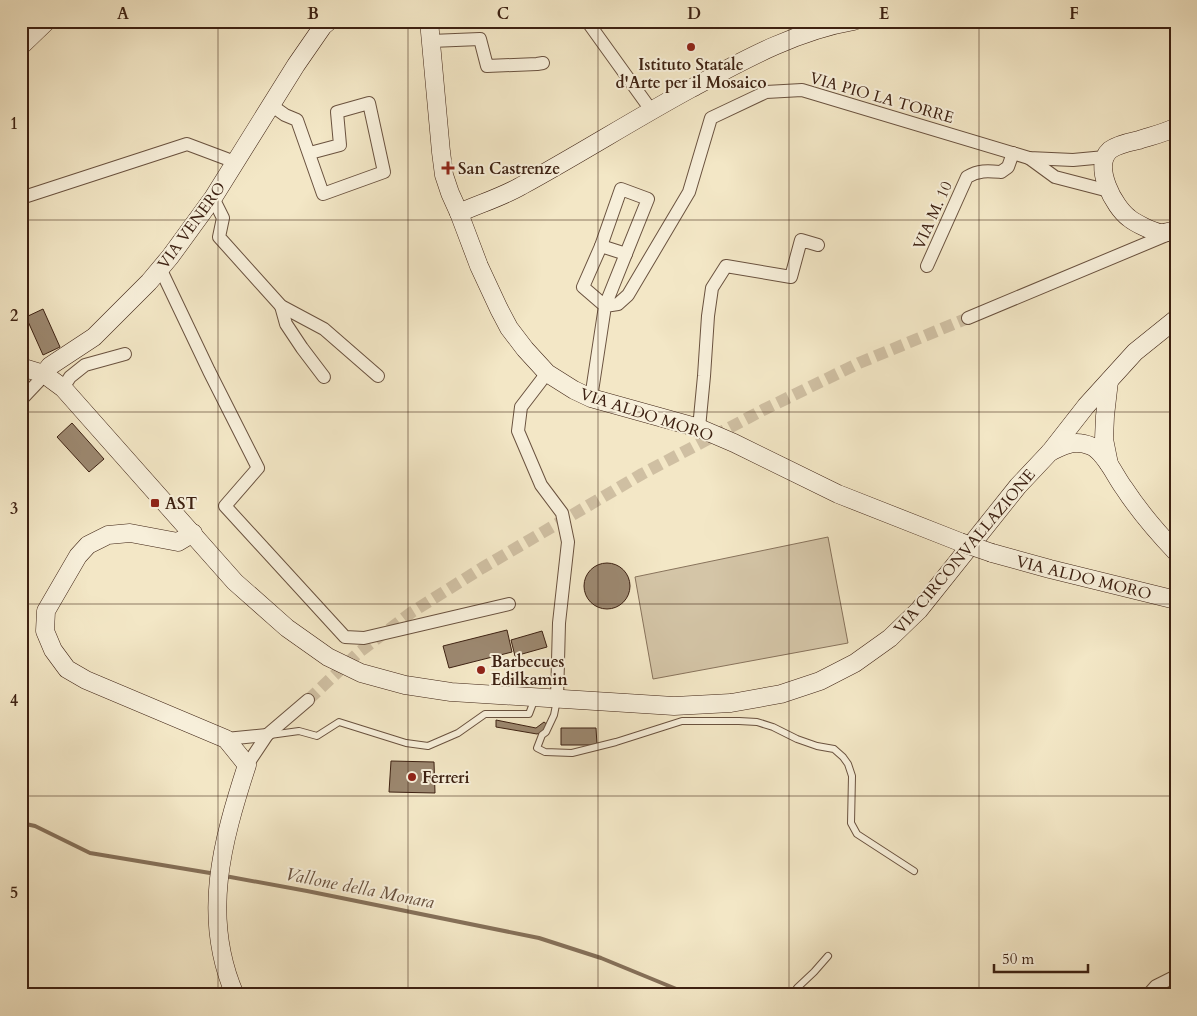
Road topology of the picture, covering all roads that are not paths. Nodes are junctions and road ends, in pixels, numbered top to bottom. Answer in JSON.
{"nodes":[{"id":1,"x":47,"y":21,"type":"edge"},
{"id":2,"x":329,"y":21,"type":"edge"},
{"id":3,"x":429,"y":21,"type":"edge"},
{"id":4,"x":587,"y":21,"type":"edge"},
{"id":5,"x":854,"y":21,"type":"edge"},
{"id":6,"x":431,"y":41,"type":"junction"},
{"id":7,"x":21,"y":46,"type":"edge"},
{"id":8,"x":543,"y":62,"type":"dead end"},
{"id":9,"x":271,"y":105,"type":"junction"},
{"id":10,"x":651,"y":110,"type":"junction"},
{"id":11,"x":1176,"y":127,"type":"edge"},
{"id":12,"x":310,"y":153,"type":"dead end"},
{"id":13,"x":1013,"y":153,"type":"junction"},
{"id":14,"x":1105,"y":157,"type":"junction"},
{"id":15,"x":1029,"y":158,"type":"junction"},
{"id":16,"x":235,"y":162,"type":"junction"},
{"id":17,"x":1109,"y":190,"type":"junction"},
{"id":18,"x":21,"y":198,"type":"edge"},
{"id":19,"x":213,"y":198,"type":"junction"},
{"id":20,"x":459,"y":213,"type":"junction"},
{"id":21,"x":1176,"y":230,"type":"edge"},
{"id":22,"x":818,"y":245,"type":"dead end"},
{"id":23,"x":601,"y":246,"type":"junction"},
{"id":24,"x":626,"y":254,"type":"junction"},
{"id":25,"x":927,"y":266,"type":"dead end"},
{"id":26,"x":160,"y":268,"type":"junction"},
{"id":27,"x":281,"y":306,"type":"junction"},
{"id":28,"x":605,"y":306,"type":"junction"},
{"id":29,"x":968,"y":318,"type":"tunnel mouth"},
{"id":30,"x":1176,"y":319,"type":"edge"},
{"id":31,"x":125,"y":354,"type":"dead end"},
{"id":32,"x":21,"y":367,"type":"edge"},
{"id":33,"x":547,"y":373,"type":"junction"},
{"id":34,"x":44,"y":374,"type":"junction"},
{"id":35,"x":378,"y":376,"type":"dead end"},
{"id":36,"x":324,"y":377,"type":"dead end"},
{"id":37,"x":1109,"y":380,"type":"junction"},
{"id":38,"x":63,"y":388,"type":"junction"},
{"id":39,"x":591,"y":398,"type":"junction"},
{"id":40,"x":21,"y":400,"type":"edge"},
{"id":41,"x":1086,"y":406,"type":"junction"},
{"id":42,"x":699,"y":428,"type":"junction"},
{"id":43,"x":1100,"y":444,"type":"junction"},
{"id":44,"x":1050,"y":452,"type":"junction"},
{"id":45,"x":193,"y":533,"type":"junction"},
{"id":46,"x":1176,"y":552,"type":"edge"},
{"id":47,"x":1176,"y":600,"type":"edge"},
{"id":48,"x":509,"y":604,"type":"dead end"},
{"id":49,"x":535,"y":697,"type":"junction"},
{"id":50,"x":557,"y":699,"type":"junction"},
{"id":51,"x":308,"y":700,"type":"tunnel mouth"},
{"id":52,"x":267,"y":735,"type":"junction"},
{"id":53,"x":226,"y":739,"type":"junction"},
{"id":54,"x":247,"y":765,"type":"junction"},
{"id":55,"x":914,"y":871,"type":"dead end"},
{"id":56,"x":828,"y":956,"type":"dead end"},
{"id":57,"x":1176,"y":976,"type":"edge"},
{"id":58,"x":235,"y":995,"type":"edge"},
{"id":59,"x":792,"y":995,"type":"edge"},
{"id":60,"x":1148,"y":995,"type":"edge"}],
"edges":[{"from":1,"to":7,"type":"street"},
{"from":2,"to":9,"type":"street","name":"VIA VENERO"},
{"from":3,"to":6,"type":"street","name":"VIA ALDO MORO"},
{"from":4,"to":10,"type":"street"},
{"from":5,"to":10,"type":"street"},
{"from":6,"to":8,"type":"street"},
{"from":6,"to":20,"type":"street","name":"VIA ALDO MORO"},
{"from":9,"to":12,"type":"street"},
{"from":9,"to":16,"type":"street","name":"VIA VENERO"},
{"from":10,"to":20,"type":"street"},
{"from":11,"to":14,"type":"street"},
{"from":13,"to":15,"type":"street","name":"VIA PIO LA TORRE"},
{"from":13,"to":25,"type":"street","name":"VIA M. 10"},
{"from":13,"to":28,"type":"street","name":"VIA PIO LA TORRE"},
{"from":14,"to":15,"type":"street"},
{"from":14,"to":17,"type":"street"},
{"from":15,"to":17,"type":"street"},
{"from":16,"to":18,"type":"street"},
{"from":16,"to":19,"type":"street","name":"VIA VENERO"},
{"from":17,"to":21,"type":"street"},
{"from":19,"to":26,"type":"street","name":"VIA VENERO"},
{"from":19,"to":27,"type":"street"},
{"from":20,"to":33,"type":"street","name":"VIA ALDO MORO"},
{"from":21,"to":29,"type":"street"},
{"from":22,"to":42,"type":"street"},
{"from":23,"to":24,"type":"street"},
{"from":23,"to":24,"type":"street"},
{"from":23,"to":28,"type":"street"},
{"from":24,"to":28,"type":"street"},
{"from":26,"to":34,"type":"street","name":"VIA VENERO"},
{"from":26,"to":48,"type":"street"},
{"from":27,"to":35,"type":"street"},
{"from":27,"to":36,"type":"street"},
{"from":28,"to":39,"type":"street"},
{"from":30,"to":37,"type":"street","name":"VIA CIRCONVALLAZIONE"},
{"from":31,"to":38,"type":"street"},
{"from":32,"to":34,"type":"street","name":"VIA CIRCONVALLAZIONE"},
{"from":33,"to":39,"type":"street","name":"VIA ALDO MORO"},
{"from":33,"to":50,"type":"street"},
{"from":34,"to":38,"type":"street","name":"VIA CIRCONVALLAZIONE"},
{"from":34,"to":40,"type":"street","name":"VIA VENERO"},
{"from":37,"to":41,"type":"street","name":"VIA CIRCONVALLAZIONE"},
{"from":37,"to":43,"type":"street"},
{"from":38,"to":45,"type":"street","name":"VIA CIRCONVALLAZIONE"},
{"from":39,"to":42,"type":"street","name":"VIA ALDO MORO"},
{"from":41,"to":43,"type":"street"},
{"from":41,"to":44,"type":"street","name":"VIA CIRCONVALLAZIONE"},
{"from":42,"to":47,"type":"street","name":"VIA ALDO MORO","bridge":true},
{"from":43,"to":44,"type":"street"},
{"from":43,"to":46,"type":"street"},
{"from":44,"to":50,"type":"street","name":"VIA CIRCONVALLAZIONE"},
{"from":45,"to":49,"type":"street","name":"VIA CIRCONVALLAZIONE"},
{"from":45,"to":53,"type":"street"},
{"from":49,"to":50,"type":"street","name":"VIA CIRCONVALLAZIONE"},
{"from":49,"to":52,"type":"lane"},
{"from":50,"to":55,"type":"lane"},
{"from":51,"to":52,"type":"street"},
{"from":52,"to":53,"type":"street"},
{"from":52,"to":54,"type":"street"},
{"from":53,"to":54,"type":"street"},
{"from":54,"to":58,"type":"street"},
{"from":56,"to":59,"type":"lane"},
{"from":57,"to":60,"type":"street"}]}
